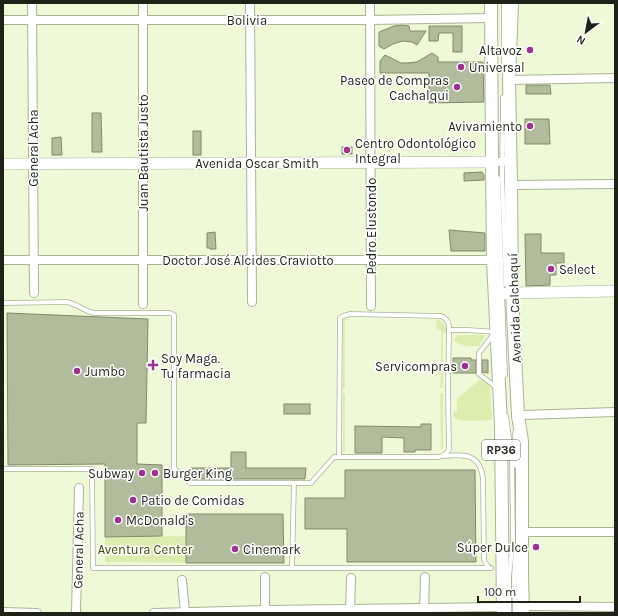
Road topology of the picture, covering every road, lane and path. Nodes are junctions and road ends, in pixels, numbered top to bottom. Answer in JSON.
{"nodes":[{"id":1,"x":32,"y":3,"type":"edge"},
{"id":2,"x":142,"y":3,"type":"edge"},
{"id":3,"x":250,"y":3,"type":"edge"},
{"id":4,"x":370,"y":3,"type":"edge"},
{"id":5,"x":491,"y":3,"type":"edge"},
{"id":6,"x":504,"y":3,"type":"edge"},
{"id":7,"x":512,"y":3,"type":"edge"},
{"id":8,"x":491,"y":18,"type":"junction"},
{"id":9,"x":3,"y":20,"type":"edge"},
{"id":10,"x":32,"y":20,"type":"junction"},
{"id":11,"x":142,"y":20,"type":"junction"},
{"id":12,"x":250,"y":20,"type":"junction"},
{"id":13,"x":370,"y":20,"type":"junction"},
{"id":14,"x":506,"y":76,"type":"junction"},
{"id":15,"x":615,"y":78,"type":"edge"},
{"id":16,"x":504,"y":94,"type":"dead end"},
{"id":17,"x":498,"y":138,"type":"dead end"},
{"id":18,"x":501,"y":161,"type":"junction"},
{"id":19,"x":371,"y":162,"type":"junction"},
{"id":20,"x":251,"y":163,"type":"junction"},
{"id":21,"x":3,"y":164,"type":"edge"},
{"id":22,"x":33,"y":164,"type":"junction"},
{"id":23,"x":143,"y":164,"type":"junction"},
{"id":24,"x":615,"y":184,"type":"edge"},
{"id":25,"x":512,"y":185,"type":"junction"},
{"id":26,"x":512,"y":242,"type":"junction"},
{"id":27,"x":371,"y":259,"type":"junction"},
{"id":28,"x":3,"y":260,"type":"edge"},
{"id":29,"x":33,"y":260,"type":"junction"},
{"id":30,"x":252,"y":260,"type":"junction"},
{"id":31,"x":493,"y":260,"type":"junction"},
{"id":32,"x":144,"y":261,"type":"junction"},
{"id":33,"x":615,"y":291,"type":"edge"},
{"id":34,"x":34,"y":293,"type":"dead end"},
{"id":35,"x":504,"y":294,"type":"junction"},
{"id":36,"x":252,"y":302,"type":"dead end"},
{"id":37,"x":3,"y":303,"type":"edge"},
{"id":38,"x":143,"y":304,"type":"dead end"},
{"id":39,"x":371,"y":306,"type":"dead end"},
{"id":40,"x":508,"y":308,"type":"dead end"},
{"id":41,"x":508,"y":316,"type":"dead end"},
{"id":42,"x":449,"y":330,"type":"junction"},
{"id":43,"x":506,"y":331,"type":"junction"},
{"id":44,"x":511,"y":370,"type":"dead end"},
{"id":45,"x":505,"y":376,"type":"dead end"},
{"id":46,"x":500,"y":389,"type":"junction"},
{"id":47,"x":615,"y":412,"type":"edge"},
{"id":48,"x":506,"y":414,"type":"dead end"},
{"id":49,"x":519,"y":416,"type":"junction"},
{"id":50,"x":514,"y":427,"type":"dead end"},
{"id":51,"x":522,"y":441,"type":"junction"},
{"id":52,"x":339,"y":457,"type":"junction"},
{"id":53,"x":439,"y":457,"type":"junction"},
{"id":54,"x":3,"y":469,"type":"edge"},
{"id":55,"x":294,"y":483,"type":"junction"},
{"id":56,"x":79,"y":488,"type":"dead end"},
{"id":57,"x":528,"y":532,"type":"junction"},
{"id":58,"x":615,"y":532,"type":"edge"},
{"id":59,"x":292,"y":568,"type":"junction"},
{"id":60,"x":264,"y":577,"type":"dead end"},
{"id":61,"x":425,"y":577,"type":"dead end"},
{"id":62,"x":350,"y":578,"type":"dead end"},
{"id":63,"x":182,"y":580,"type":"dead end"},
{"id":64,"x":615,"y":607,"type":"edge"},
{"id":65,"x":424,"y":610,"type":"edge"},
{"id":66,"x":523,"y":610,"type":"edge"},
{"id":67,"x":265,"y":611,"type":"edge"},
{"id":68,"x":350,"y":611,"type":"edge"},
{"id":69,"x":505,"y":611,"type":"edge"},
{"id":70,"x":3,"y":612,"type":"edge"},
{"id":71,"x":37,"y":613,"type":"edge"},
{"id":72,"x":76,"y":613,"type":"edge"},
{"id":73,"x":154,"y":613,"type":"edge"},
{"id":74,"x":185,"y":613,"type":"edge"}],
"edges":[{"from":1,"to":10,"type":"street","name":"General Acha"},
{"from":2,"to":11,"type":"street","name":"Juan Bautista Justo"},
{"from":3,"to":12,"type":"street"},
{"from":4,"to":13,"type":"street","name":"Pedro Elustondo"},
{"from":5,"to":8,"type":"main road","name":"Avenida Calchaquí","number":"RP36"},
{"from":6,"to":14,"type":"lane"},
{"from":7,"to":14,"type":"main road","name":"Avenida Calchaquí","number":"RP36"},
{"from":8,"to":13,"type":"street","name":"Bolivia"},
{"from":8,"to":18,"type":"main road","name":"Avenida Calchaquí","number":"RP36"},
{"from":9,"to":10,"type":"street","name":"Bolivia"},
{"from":10,"to":11,"type":"street","name":"Bolivia"},
{"from":10,"to":22,"type":"street","name":"General Acha"},
{"from":11,"to":12,"type":"street","name":"Bolivia"},
{"from":11,"to":23,"type":"street","name":"Juan Bautista Justo"},
{"from":12,"to":13,"type":"street","name":"Bolivia"},
{"from":12,"to":20,"type":"street"},
{"from":13,"to":19,"type":"street","name":"Pedro Elustondo"},
{"from":14,"to":15,"type":"street"},
{"from":14,"to":18,"type":"main road","name":"Avenida Calchaquí","number":"RP36"},
{"from":16,"to":18,"type":"lane"},
{"from":17,"to":18,"type":"lane"},
{"from":18,"to":19,"type":"main road","name":"Avenida Oscar Smith"},
{"from":18,"to":25,"type":"main road","name":"Avenida Calchaquí","number":"RP36"},
{"from":18,"to":26,"type":"main road"},
{"from":18,"to":31,"type":"main road","name":"Avenida Calchaquí","number":"RP36"},
{"from":18,"to":35,"type":"lane"},
{"from":19,"to":20,"type":"main road","name":"Avenida Oscar Smith"},
{"from":19,"to":27,"type":"street","name":"Pedro Elustondo"},
{"from":20,"to":23,"type":"main road","name":"Avenida Oscar Smith"},
{"from":20,"to":30,"type":"street"},
{"from":21,"to":22,"type":"main road","name":"Avenida Oscar Smith"},
{"from":22,"to":23,"type":"main road","name":"Avenida Oscar Smith"},
{"from":22,"to":29,"type":"street","name":"General Acha"},
{"from":23,"to":32,"type":"street","name":"Juan Bautista Justo"},
{"from":24,"to":25,"type":"street"},
{"from":25,"to":26,"type":"main road","name":"Avenida Calchaquí","number":"RP36"},
{"from":26,"to":35,"type":"main road","name":"Avenida Calchaquí","number":"RP36"},
{"from":27,"to":30,"type":"street","name":"Doctor José Alcides Craviotto"},
{"from":27,"to":31,"type":"street","name":"Doctor José Alcides Craviotto"},
{"from":27,"to":39,"type":"street","name":"Pedro Elustondo"},
{"from":28,"to":29,"type":"street","name":"Doctor José Alcides Craviotto"},
{"from":29,"to":32,"type":"street","name":"Doctor José Alcides Craviotto"},
{"from":29,"to":34,"type":"street","name":"General Acha"},
{"from":30,"to":32,"type":"street","name":"Doctor José Alcides Craviotto"},
{"from":30,"to":36,"type":"street"},
{"from":31,"to":35,"type":"main road","name":"Avenida Calchaquí","number":"RP36"},
{"from":32,"to":38,"type":"street","name":"Juan Bautista Justo"},
{"from":33,"to":35,"type":"main road"},
{"from":35,"to":40,"type":"lane"},
{"from":35,"to":43,"type":"main road","name":"Avenida Calchaquí","number":"RP36"},
{"from":35,"to":43,"type":"main road","name":"Avenida Calchaquí","number":"RP36"},
{"from":37,"to":55,"type":"lane"},
{"from":41,"to":43,"type":"lane"},
{"from":42,"to":43,"type":"lane"},
{"from":42,"to":52,"type":"lane"},
{"from":42,"to":53,"type":"lane"},
{"from":43,"to":44,"type":"lane"},
{"from":43,"to":45,"type":"lane"},
{"from":43,"to":46,"type":"main road","name":"Avenida Calchaquí","number":"RP36"},
{"from":43,"to":46,"type":"lane"},
{"from":43,"to":49,"type":"main road"},
{"from":43,"to":51,"type":"main road","name":"Avenida Calchaquí","number":"RP36"},
{"from":46,"to":69,"type":"main road","name":"Avenida Calchaquí","number":"RP36"},
{"from":47,"to":49,"type":"street"},
{"from":48,"to":69,"type":"lane"},
{"from":49,"to":51,"type":"main road"},
{"from":50,"to":66,"type":"lane"},
{"from":51,"to":57,"type":"main road","name":"Avenida Calchaquí","number":"RP36"},
{"from":52,"to":53,"type":"lane"},
{"from":52,"to":55,"type":"lane"},
{"from":53,"to":59,"type":"lane"},
{"from":54,"to":59,"type":"lane"},
{"from":55,"to":59,"type":"lane"},
{"from":56,"to":72,"type":"street","name":"General Acha"},
{"from":57,"to":58,"type":"street"},
{"from":57,"to":66,"type":"main road","name":"Avenida Calchaquí","number":"RP36"},
{"from":60,"to":67,"type":"street"},
{"from":61,"to":65,"type":"street"},
{"from":62,"to":68,"type":"street"},
{"from":63,"to":74,"type":"street"},
{"from":64,"to":66,"type":"street"},
{"from":65,"to":68,"type":"street"},
{"from":65,"to":69,"type":"street"},
{"from":67,"to":68,"type":"street"},
{"from":67,"to":74,"type":"street"},
{"from":70,"to":71,"type":"street"},
{"from":73,"to":74,"type":"street"}]}
